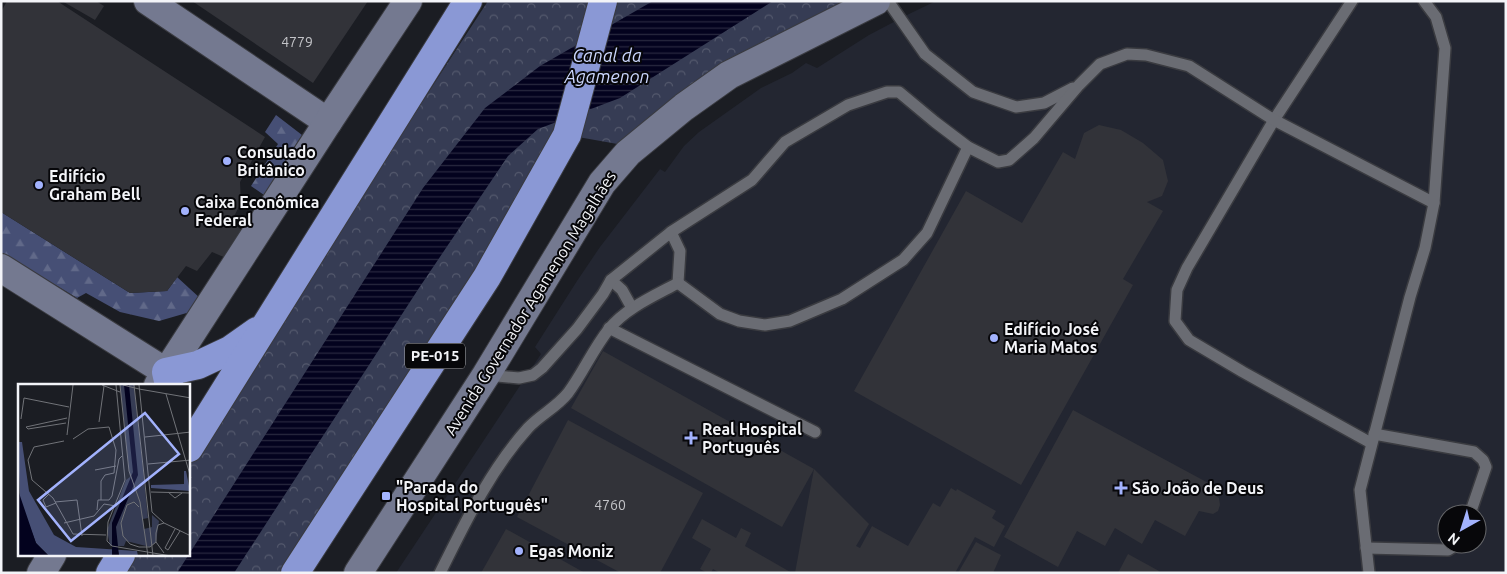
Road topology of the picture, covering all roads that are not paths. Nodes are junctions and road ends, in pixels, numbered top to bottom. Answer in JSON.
{"nodes":[{"id":1,"x":148,"y":1,"type":"edge"},
{"id":2,"x":408,"y":1,"type":"edge"},
{"id":3,"x":468,"y":1,"type":"edge"},
{"id":4,"x":604,"y":1,"type":"edge"},
{"id":5,"x":876,"y":1,"type":"edge"},
{"id":6,"x":888,"y":1,"type":"edge"},
{"id":7,"x":1352,"y":1,"type":"edge"},
{"id":8,"x":1424,"y":1,"type":"edge"},
{"id":9,"x":1079,"y":85,"type":"junction"},
{"id":10,"x":1274,"y":120,"type":"junction"},
{"id":11,"x":328,"y":122,"type":"junction"},
{"id":12,"x":968,"y":147,"type":"junction"},
{"id":13,"x":1434,"y":204,"type":"junction"},
{"id":14,"x":671,"y":232,"type":"junction"},
{"id":15,"x":1,"y":268,"type":"edge"},
{"id":16,"x":611,"y":280,"type":"junction"},
{"id":17,"x":678,"y":283,"type":"junction"},
{"id":18,"x":632,"y":308,"type":"junction"},
{"id":19,"x":266,"y":324,"type":"junction"},
{"id":20,"x":609,"y":328,"type":"junction"},
{"id":21,"x":486,"y":375,"type":"junction"},
{"id":22,"x":164,"y":381,"type":"edge"},
{"id":23,"x":815,"y":432,"type":"dead end"},
{"id":24,"x":1372,"y":439,"type":"junction"},
{"id":25,"x":190,"y":446,"type":"edge"},
{"id":26,"x":1473,"y":504,"type":"edge"},
{"id":27,"x":1366,"y":548,"type":"junction"},
{"id":28,"x":1437,"y":550,"type":"edge"},
{"id":29,"x":51,"y":556,"type":"edge"},
{"id":30,"x":120,"y":556,"type":"edge"},
{"id":31,"x":41,"y":573,"type":"edge"},
{"id":32,"x":110,"y":573,"type":"edge"},
{"id":33,"x":295,"y":573,"type":"edge"},
{"id":34,"x":358,"y":573,"type":"edge"},
{"id":35,"x":440,"y":573,"type":"edge"},
{"id":36,"x":1369,"y":573,"type":"edge"}],
"edges":[{"from":1,"to":11,"type":"main road"},
{"from":2,"to":11,"type":"main road"},
{"from":3,"to":19,"type":"highway"},
{"from":4,"to":33,"type":"highway","number":"PE-015"},
{"from":5,"to":21,"type":"main road","name":"Avenida Governador Agamenon Magalhães"},
{"from":6,"to":9,"type":"lane"},
{"from":7,"to":10,"type":"lane"},
{"from":8,"to":13,"type":"lane"},
{"from":9,"to":10,"type":"lane"},
{"from":9,"to":12,"type":"lane"},
{"from":10,"to":13,"type":"lane"},
{"from":10,"to":24,"type":"lane"},
{"from":11,"to":22,"type":"main road"},
{"from":12,"to":14,"type":"lane"},
{"from":12,"to":17,"type":"lane"},
{"from":13,"to":24,"type":"lane"},
{"from":14,"to":16,"type":"lane"},
{"from":14,"to":17,"type":"lane"},
{"from":15,"to":22,"type":"main road"},
{"from":16,"to":18,"type":"lane"},
{"from":16,"to":21,"type":"lane"},
{"from":17,"to":18,"type":"lane"},
{"from":18,"to":20,"type":"lane"},
{"from":19,"to":22,"type":"highway"},
{"from":19,"to":25,"type":"highway"},
{"from":20,"to":23,"type":"lane"},
{"from":20,"to":35,"type":"lane"},
{"from":21,"to":34,"type":"main road","name":"Avenida Governador Agamenon Magalhães"},
{"from":24,"to":26,"type":"lane"},
{"from":24,"to":27,"type":"lane"},
{"from":27,"to":28,"type":"lane"},
{"from":27,"to":36,"type":"lane"},
{"from":29,"to":31,"type":"main road"},
{"from":30,"to":32,"type":"highway"}]}
